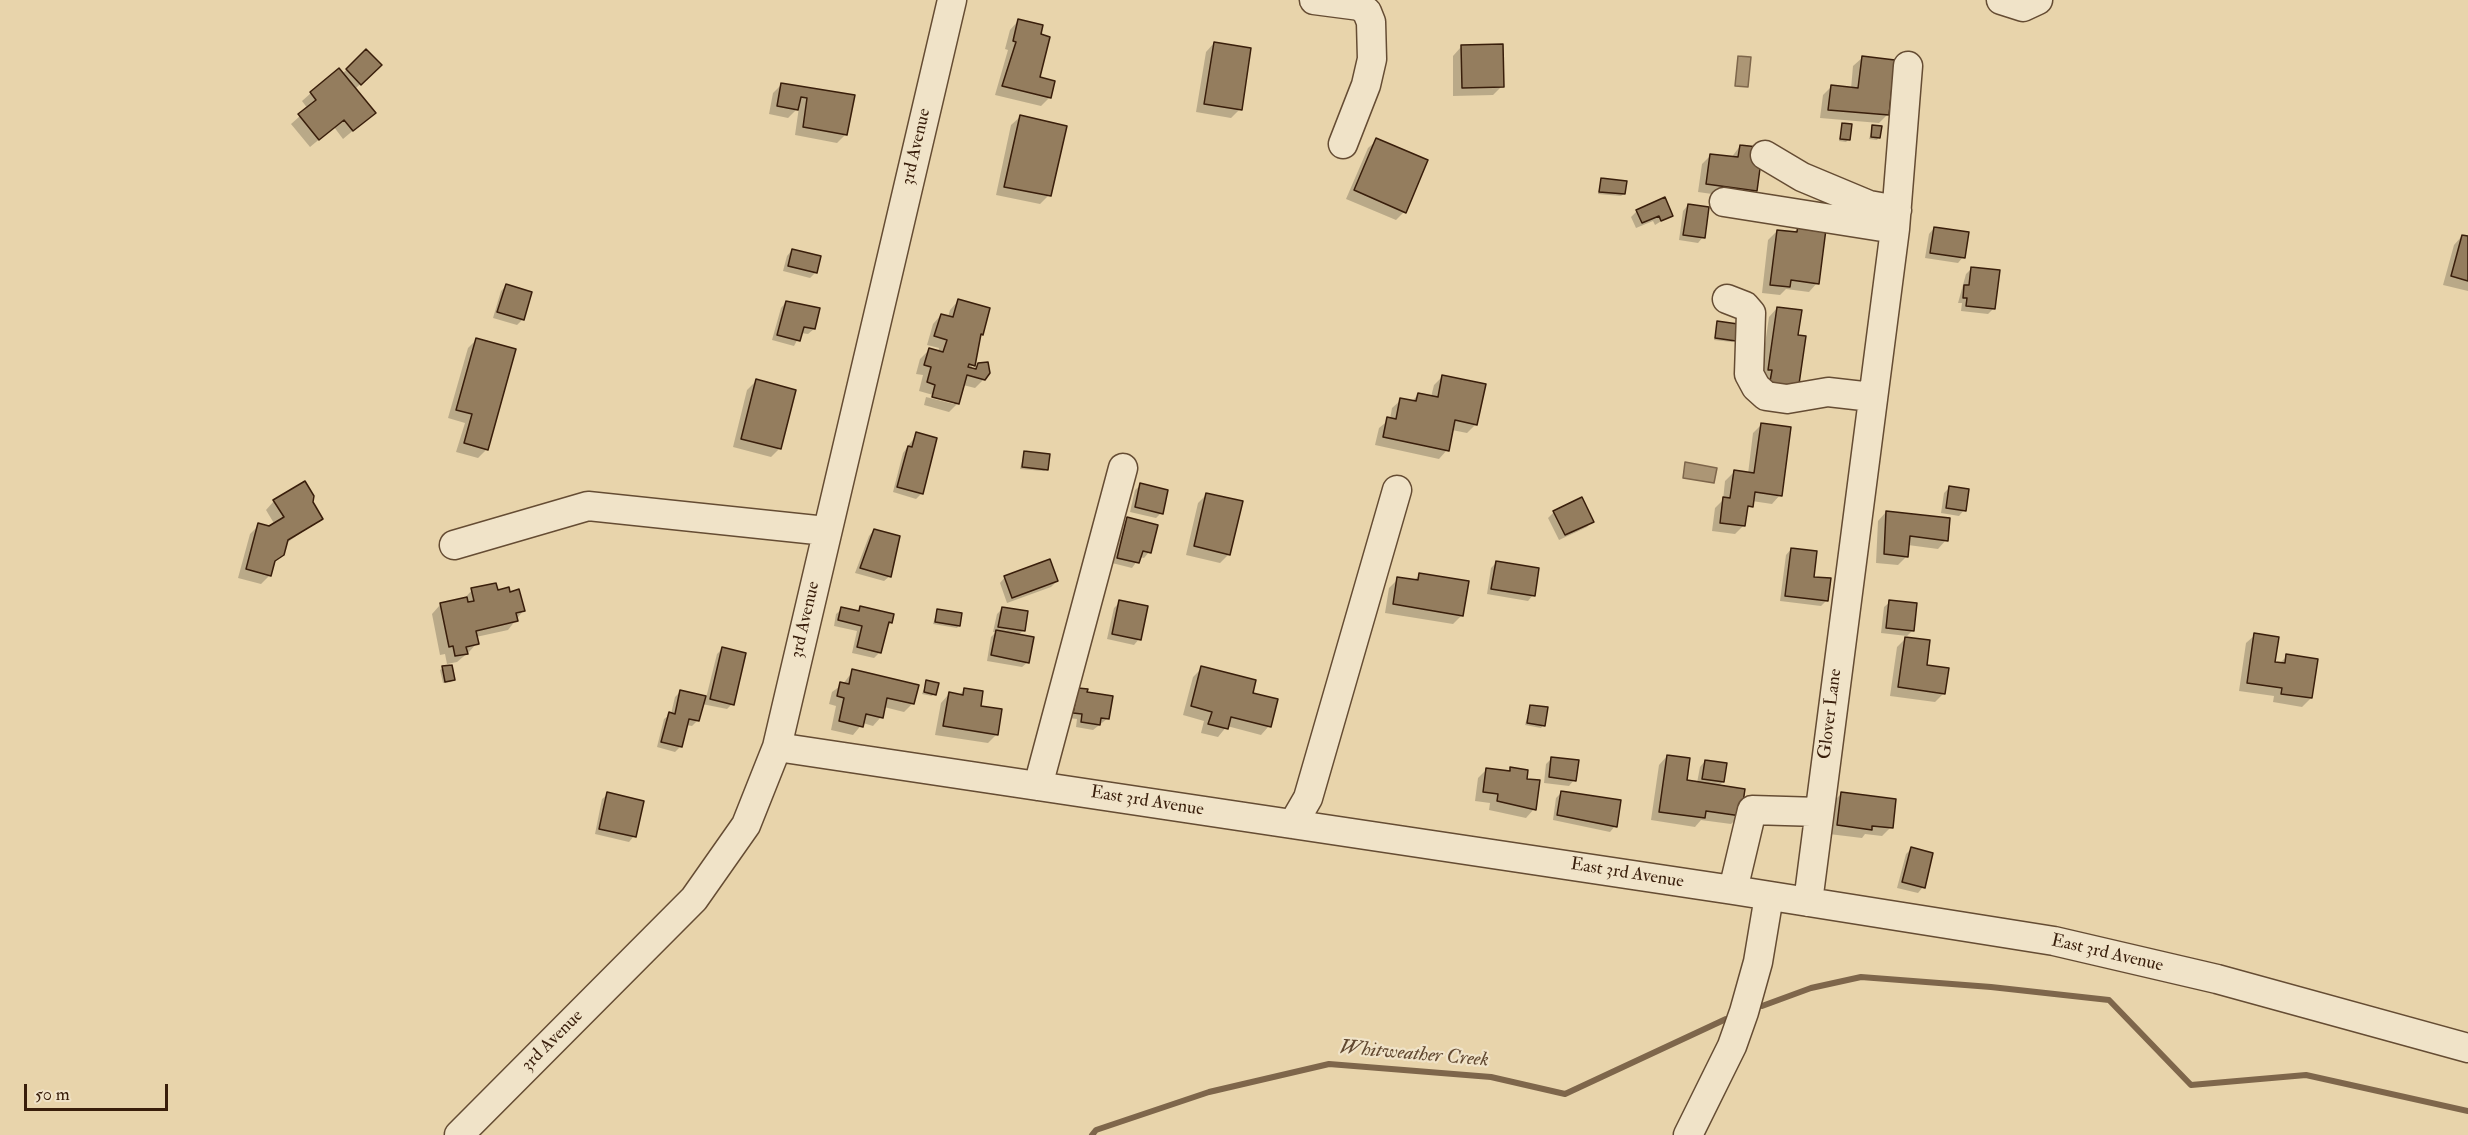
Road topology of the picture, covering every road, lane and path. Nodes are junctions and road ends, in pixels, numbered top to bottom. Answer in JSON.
{"nodes":[{"id":1,"x":952,"y":0,"type":"edge"},
{"id":2,"x":1314,"y":0,"type":"edge"},
{"id":3,"x":2001,"y":0,"type":"edge"},
{"id":4,"x":2038,"y":0,"type":"edge"},
{"id":5,"x":1908,"y":66,"type":"dead end"},
{"id":6,"x":1343,"y":144,"type":"dead end"},
{"id":7,"x":1765,"y":155,"type":"dead end"},
{"id":8,"x":1724,"y":202,"type":"dead end"},
{"id":9,"x":1896,"y":219,"type":"junction"},
{"id":10,"x":1727,"y":299,"type":"dead end"},
{"id":11,"x":1872,"y":398,"type":"junction"},
{"id":12,"x":1123,"y":468,"type":"dead end"},
{"id":13,"x":1396,"y":490,"type":"dead end"},
{"id":14,"x":826,"y":531,"type":"junction"},
{"id":15,"x":454,"y":545,"type":"dead end"},
{"id":16,"x":777,"y":747,"type":"junction"},
{"id":17,"x":1038,"y":786,"type":"junction"},
{"id":18,"x":1819,"y":812,"type":"junction"},
{"id":19,"x":1293,"y":824,"type":"junction"},
{"id":20,"x":1733,"y":890,"type":"junction"},
{"id":21,"x":1769,"y":896,"type":"junction"},
{"id":22,"x":1808,"y":902,"type":"junction"},
{"id":23,"x":2468,"y":1048,"type":"edge"},
{"id":24,"x":459,"y":1135,"type":"edge"},
{"id":25,"x":1688,"y":1135,"type":"edge"}],
"edges":[{"from":1,"to":14,"type":"street","name":"3rd Avenue"},
{"from":2,"to":6,"type":"street"},
{"from":3,"to":4,"type":"street"},
{"from":5,"to":9,"type":"street","name":"Glover Lane"},
{"from":7,"to":9,"type":"street"},
{"from":8,"to":9,"type":"street"},
{"from":9,"to":11,"type":"street","name":"Glover Lane"},
{"from":10,"to":11,"type":"street"},
{"from":11,"to":18,"type":"street","name":"Glover Lane"},
{"from":12,"to":17,"type":"street"},
{"from":13,"to":19,"type":"street"},
{"from":14,"to":15,"type":"street"},
{"from":14,"to":16,"type":"street","name":"3rd Avenue"},
{"from":16,"to":17,"type":"street","name":"East 3rd Avenue"},
{"from":16,"to":24,"type":"street","name":"3rd Avenue"},
{"from":17,"to":19,"type":"street","name":"East 3rd Avenue"},
{"from":18,"to":20,"type":"street"},
{"from":18,"to":22,"type":"street","name":"Glover Lane"},
{"from":19,"to":20,"type":"street","name":"East 3rd Avenue"},
{"from":20,"to":21,"type":"street","name":"East 3rd Avenue"},
{"from":21,"to":22,"type":"street","name":"East 3rd Avenue"},
{"from":21,"to":25,"type":"street"},
{"from":22,"to":23,"type":"street","name":"East 3rd Avenue"}]}
